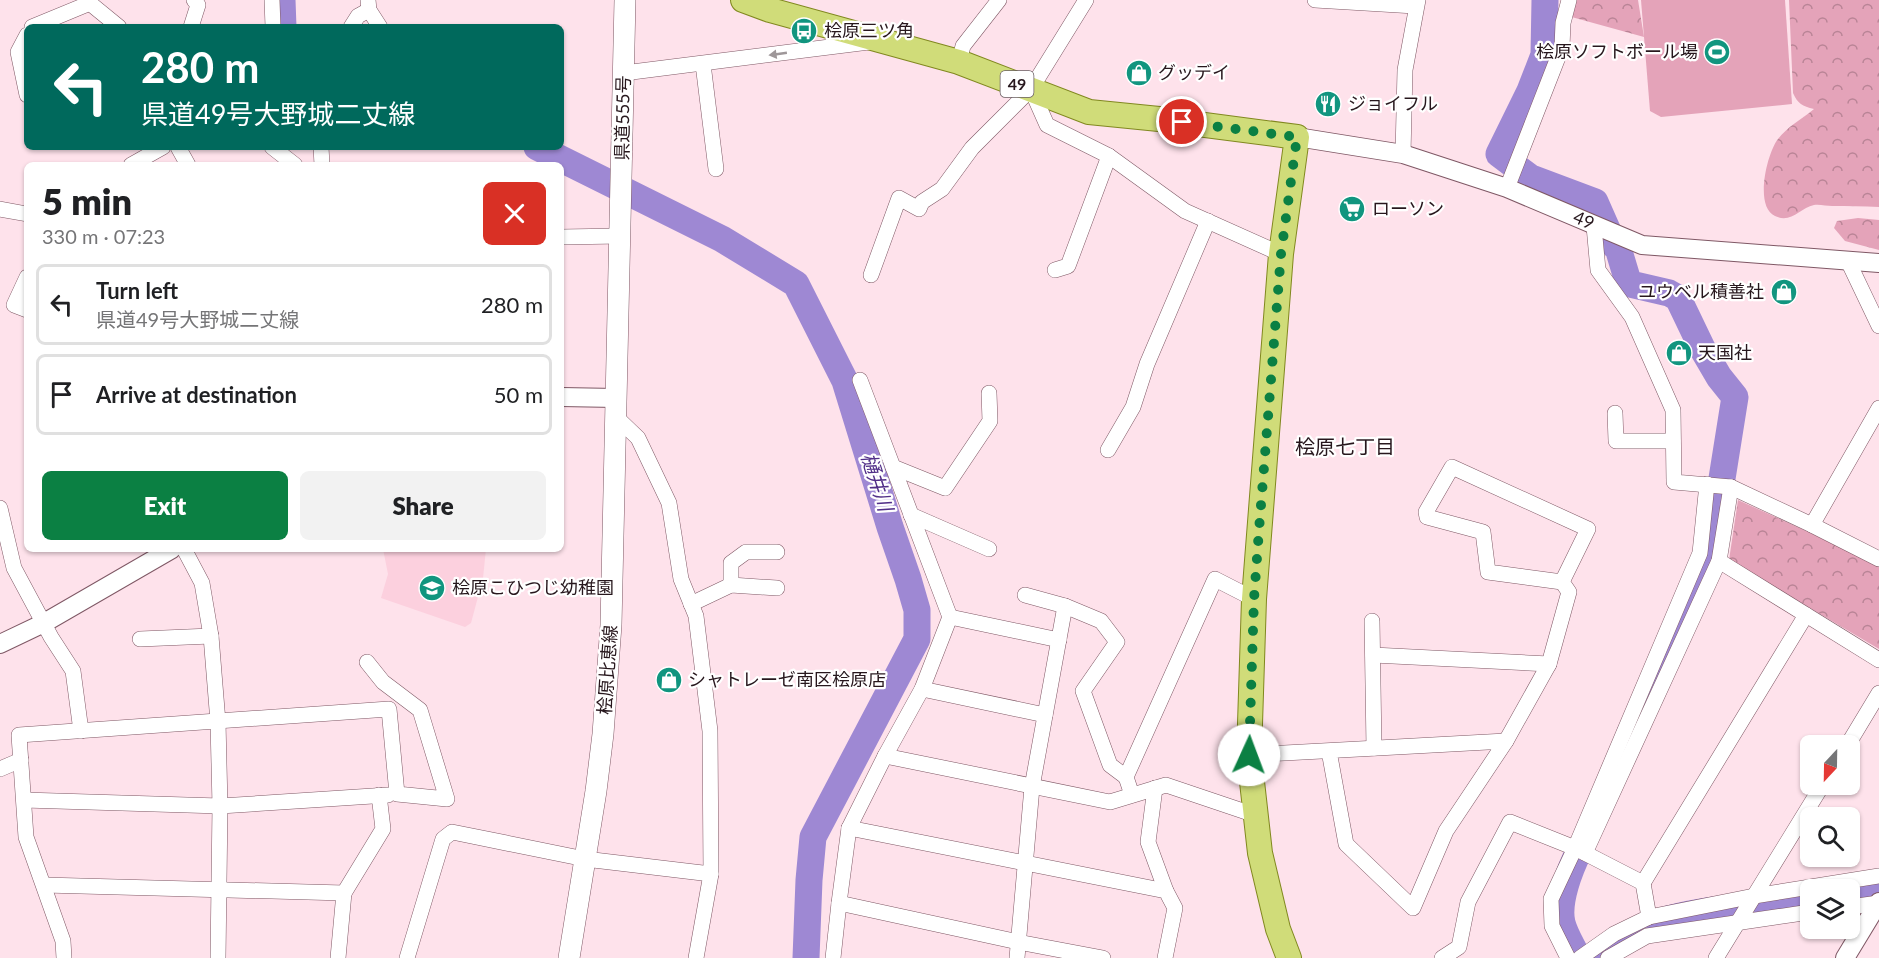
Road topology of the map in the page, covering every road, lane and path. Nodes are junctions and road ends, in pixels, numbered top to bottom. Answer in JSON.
{"nodes":[{"id":1,"x":194,"y":0,"type":"edge"},
{"id":2,"x":272,"y":0,"type":"edge"},
{"id":3,"x":625,"y":0,"type":"edge"},
{"id":4,"x":743,"y":0,"type":"edge"},
{"id":5,"x":999,"y":0,"type":"edge"},
{"id":6,"x":1086,"y":0,"type":"edge"},
{"id":7,"x":1315,"y":0,"type":"edge"},
{"id":8,"x":1569,"y":0,"type":"edge"},
{"id":9,"x":88,"y":2,"type":"edge"},
{"id":10,"x":1417,"y":3,"type":"edge"},
{"id":11,"x":368,"y":5,"type":"edge"},
{"id":12,"x":39,"y":24,"type":"edge"},
{"id":13,"x":115,"y":24,"type":"edge"},
{"id":14,"x":191,"y":24,"type":"edge"},
{"id":15,"x":273,"y":24,"type":"edge"},
{"id":16,"x":353,"y":24,"type":"edge"},
{"id":17,"x":378,"y":24,"type":"edge"},
{"id":18,"x":878,"y":40,"type":"junction"},
{"id":19,"x":24,"y":41,"type":"edge"},
{"id":20,"x":959,"y":62,"type":"junction"},
{"id":21,"x":703,"y":64,"type":"junction"},
{"id":22,"x":624,"y":73,"type":"junction"},
{"id":23,"x":24,"y":81,"type":"edge"},
{"id":24,"x":1031,"y":89,"type":"junction"},
{"id":25,"x":1297,"y":137,"type":"junction"},
{"id":26,"x":158,"y":150,"type":"edge"},
{"id":27,"x":276,"y":150,"type":"edge"},
{"id":28,"x":1403,"y":154,"type":"junction"},
{"id":29,"x":1109,"y":156,"type":"junction"},
{"id":30,"x":136,"y":162,"type":"edge"},
{"id":31,"x":291,"y":162,"type":"edge"},
{"id":32,"x":716,"y":170,"type":"dead end"},
{"id":33,"x":1507,"y":188,"type":"junction"},
{"id":34,"x":0,"y":209,"type":"edge"},
{"id":35,"x":24,"y":213,"type":"edge"},
{"id":36,"x":1208,"y":221,"type":"junction"},
{"id":37,"x":1596,"y":226,"type":"junction"},
{"id":38,"x":620,"y":236,"type":"junction"},
{"id":39,"x":564,"y":237,"type":"edge"},
{"id":40,"x":1281,"y":254,"type":"junction"},
{"id":41,"x":1848,"y":261,"type":"junction"},
{"id":42,"x":1879,"y":263,"type":"edge"},
{"id":43,"x":1055,"y":270,"type":"dead end"},
{"id":44,"x":871,"y":275,"type":"dead end"},
{"id":45,"x":24,"y":283,"type":"edge"},
{"id":46,"x":24,"y":309,"type":"edge"},
{"id":47,"x":1879,"y":326,"type":"edge"},
{"id":48,"x":860,"y":380,"type":"dead end"},
{"id":49,"x":989,"y":393,"type":"dead end"},
{"id":50,"x":564,"y":398,"type":"edge"},
{"id":51,"x":615,"y":407,"type":"junction"},
{"id":52,"x":1879,"y":408,"type":"edge"},
{"id":53,"x":1615,"y":413,"type":"dead end"},
{"id":54,"x":1673,"y":441,"type":"junction"},
{"id":55,"x":1108,"y":450,"type":"dead end"},
{"id":56,"x":893,"y":467,"type":"junction"},
{"id":57,"x":1710,"y":484,"type":"junction"},
{"id":58,"x":1731,"y":487,"type":"junction"},
{"id":59,"x":0,"y":508,"type":"edge"},
{"id":60,"x":911,"y":516,"type":"junction"},
{"id":61,"x":1812,"y":525,"type":"junction"},
{"id":62,"x":989,"y":549,"type":"dead end"},
{"id":63,"x":167,"y":552,"type":"edge"},
{"id":64,"x":186,"y":552,"type":"edge"},
{"id":65,"x":777,"y":552,"type":"dead end"},
{"id":66,"x":1879,"y":560,"type":"edge"},
{"id":67,"x":1719,"y":561,"type":"junction"},
{"id":68,"x":1562,"y":582,"type":"junction"},
{"id":69,"x":731,"y":585,"type":"junction"},
{"id":70,"x":777,"y":588,"type":"dead end"},
{"id":71,"x":1025,"y":595,"type":"dead end"},
{"id":72,"x":1254,"y":599,"type":"junction"},
{"id":73,"x":691,"y":604,"type":"junction"},
{"id":74,"x":1065,"y":606,"type":"junction"},
{"id":75,"x":1806,"y":615,"type":"junction"},
{"id":76,"x":950,"y":617,"type":"junction"},
{"id":77,"x":1372,"y":621,"type":"dead end"},
{"id":78,"x":44,"y":623,"type":"junction"},
{"id":79,"x":211,"y":636,"type":"junction"},
{"id":80,"x":140,"y":639,"type":"dead end"},
{"id":81,"x":1059,"y":640,"type":"junction"},
{"id":82,"x":0,"y":644,"type":"edge"},
{"id":83,"x":1373,"y":655,"type":"junction"},
{"id":84,"x":1879,"y":660,"type":"edge"},
{"id":85,"x":367,"y":662,"type":"dead end"},
{"id":86,"x":1549,"y":664,"type":"junction"},
{"id":87,"x":922,"y":689,"type":"junction"},
{"id":88,"x":1879,"y":693,"type":"edge"},
{"id":89,"x":1045,"y":715,"type":"junction"},
{"id":90,"x":218,"y":722,"type":"junction"},
{"id":91,"x":81,"y":731,"type":"junction"},
{"id":92,"x":1854,"y":735,"type":"edge"},
{"id":93,"x":1506,"y":741,"type":"junction"},
{"id":94,"x":1374,"y":748,"type":"junction"},
{"id":95,"x":1329,"y":751,"type":"junction"},
{"id":96,"x":1249,"y":755,"type":"junction"},
{"id":97,"x":885,"y":756,"type":"junction"},
{"id":98,"x":21,"y":759,"type":"junction"},
{"id":99,"x":0,"y":769,"type":"edge"},
{"id":100,"x":1125,"y":777,"type":"junction"},
{"id":101,"x":1032,"y":787,"type":"junction"},
{"id":102,"x":1155,"y":788,"type":"junction"},
{"id":103,"x":397,"y":794,"type":"junction"},
{"id":104,"x":380,"y":795,"type":"junction"},
{"id":105,"x":1132,"y":795,"type":"junction"},
{"id":106,"x":1816,"y":795,"type":"edge"},
{"id":107,"x":24,"y":800,"type":"junction"},
{"id":108,"x":220,"y":806,"type":"junction"},
{"id":109,"x":1255,"y":815,"type":"junction"},
{"id":110,"x":849,"y":828,"type":"junction"},
{"id":111,"x":1580,"y":851,"type":"junction"},
{"id":112,"x":585,"y":860,"type":"junction"},
{"id":113,"x":1025,"y":863,"type":"junction"},
{"id":114,"x":711,"y":874,"type":"junction"},
{"id":115,"x":1879,"y":876,"type":"edge"},
{"id":116,"x":1643,"y":883,"type":"junction"},
{"id":117,"x":44,"y":885,"type":"junction"},
{"id":118,"x":219,"y":890,"type":"junction"},
{"id":119,"x":1166,"y":891,"type":"junction"},
{"id":120,"x":344,"y":893,"type":"junction"},
{"id":121,"x":1753,"y":897,"type":"junction"},
{"id":122,"x":839,"y":903,"type":"junction"},
{"id":123,"x":1879,"y":903,"type":"edge"},
{"id":124,"x":1860,"y":906,"type":"edge"},
{"id":125,"x":1800,"y":913,"type":"edge"},
{"id":126,"x":1649,"y":917,"type":"junction"},
{"id":127,"x":1741,"y":918,"type":"junction"},
{"id":128,"x":1018,"y":942,"type":"junction"},
{"id":129,"x":1582,"y":957,"type":"edge"},
{"id":130,"x":64,"y":958,"type":"edge"},
{"id":131,"x":218,"y":958,"type":"edge"},
{"id":132,"x":338,"y":958,"type":"edge"},
{"id":133,"x":407,"y":958,"type":"edge"},
{"id":134,"x":569,"y":958,"type":"edge"},
{"id":135,"x":696,"y":958,"type":"edge"},
{"id":136,"x":833,"y":958,"type":"edge"},
{"id":137,"x":1017,"y":958,"type":"edge"},
{"id":138,"x":1103,"y":958,"type":"edge"},
{"id":139,"x":1165,"y":958,"type":"edge"},
{"id":140,"x":1288,"y":958,"type":"edge"},
{"id":141,"x":1442,"y":958,"type":"edge"},
{"id":142,"x":1568,"y":958,"type":"edge"},
{"id":143,"x":1608,"y":958,"type":"edge"},
{"id":144,"x":1716,"y":958,"type":"edge"},
{"id":145,"x":1845,"y":958,"type":"edge"}],
"edges":[{"from":1,"to":14,"type":"street"},
{"from":2,"to":15,"type":"street"},
{"from":3,"to":22,"type":"main road","name":"県道555号"},
{"from":4,"to":18,"type":"main road","number":"49"},
{"from":5,"to":20,"type":"street"},
{"from":6,"to":24,"type":"street"},
{"from":7,"to":10,"type":"street"},
{"from":8,"to":33,"type":"street"},
{"from":9,"to":12,"type":"street"},
{"from":9,"to":13,"type":"street"},
{"from":10,"to":28,"type":"street"},
{"from":11,"to":16,"type":"street"},
{"from":11,"to":17,"type":"street"},
{"from":18,"to":20,"type":"main road","number":"49"},
{"from":18,"to":21,"type":"street","one_way":true},
{"from":19,"to":23,"type":"street"},
{"from":20,"to":24,"type":"main road","number":"49"},
{"from":21,"to":22,"type":"street"},
{"from":21,"to":32,"type":"street"},
{"from":22,"to":38,"type":"main road","name":"県道555号"},
{"from":24,"to":25,"type":"main road","number":"49"},
{"from":24,"to":29,"type":"street"},
{"from":24,"to":44,"type":"street"},
{"from":25,"to":28,"type":"street","name":"49","number":"49"},
{"from":25,"to":40,"type":"main road"},
{"from":26,"to":30,"type":"street"},
{"from":27,"to":31,"type":"street"},
{"from":28,"to":33,"type":"street","name":"49","number":"49"},
{"from":29,"to":36,"type":"street"},
{"from":29,"to":43,"type":"street"},
{"from":33,"to":37,"type":"street","name":"49","number":"49"},
{"from":34,"to":35,"type":"street"},
{"from":36,"to":40,"type":"street"},
{"from":36,"to":55,"type":"street"},
{"from":37,"to":41,"type":"street","name":"49","number":"49"},
{"from":37,"to":54,"type":"street"},
{"from":38,"to":39,"type":"street"},
{"from":38,"to":51,"type":"main road","name":"桧原比恵線"},
{"from":40,"to":72,"type":"main road"},
{"from":41,"to":42,"type":"street","name":"49","number":"49"},
{"from":41,"to":47,"type":"street"},
{"from":45,"to":46,"type":"street"},
{"from":48,"to":56,"type":"street"},
{"from":49,"to":56,"type":"street"},
{"from":50,"to":51,"type":"street"},
{"from":51,"to":73,"type":"street"},
{"from":51,"to":112,"type":"main road","name":"桧原比恵線"},
{"from":52,"to":61,"type":"street"},
{"from":53,"to":54,"type":"street"},
{"from":54,"to":57,"type":"street"},
{"from":56,"to":60,"type":"street"},
{"from":57,"to":58,"type":"street"},
{"from":57,"to":111,"type":"street"},
{"from":58,"to":61,"type":"street"},
{"from":58,"to":67,"type":"street"},
{"from":59,"to":78,"type":"street"},
{"from":60,"to":62,"type":"street"},
{"from":60,"to":76,"type":"street"},
{"from":61,"to":66,"type":"street"},
{"from":63,"to":78,"type":"street"},
{"from":64,"to":79,"type":"street"},
{"from":65,"to":69,"type":"street"},
{"from":67,"to":75,"type":"street"},
{"from":67,"to":111,"type":"street"},
{"from":68,"to":68,"type":"street"},
{"from":68,"to":86,"type":"street"},
{"from":69,"to":70,"type":"street"},
{"from":69,"to":73,"type":"street"},
{"from":71,"to":74,"type":"street"},
{"from":72,"to":96,"type":"main road"},
{"from":72,"to":100,"type":"street"},
{"from":73,"to":114,"type":"street"},
{"from":74,"to":81,"type":"street"},
{"from":74,"to":100,"type":"street"},
{"from":75,"to":84,"type":"street"},
{"from":75,"to":116,"type":"street"},
{"from":76,"to":81,"type":"street"},
{"from":76,"to":87,"type":"street"},
{"from":77,"to":83,"type":"street"},
{"from":78,"to":82,"type":"street"},
{"from":78,"to":91,"type":"street"},
{"from":79,"to":80,"type":"street"},
{"from":79,"to":90,"type":"street"},
{"from":81,"to":89,"type":"street"},
{"from":83,"to":86,"type":"street"},
{"from":83,"to":94,"type":"street"},
{"from":85,"to":103,"type":"street"},
{"from":86,"to":93,"type":"street"},
{"from":87,"to":89,"type":"street"},
{"from":87,"to":97,"type":"street"},
{"from":88,"to":92,"type":"street"},
{"from":89,"to":101,"type":"street"},
{"from":90,"to":91,"type":"street"},
{"from":90,"to":103,"type":"street"},
{"from":90,"to":108,"type":"street"},
{"from":91,"to":98,"type":"street"},
{"from":93,"to":94,"type":"street"},
{"from":93,"to":95,"type":"street"},
{"from":94,"to":95,"type":"street"},
{"from":95,"to":96,"type":"street"},
{"from":96,"to":109,"type":"main road"},
{"from":97,"to":101,"type":"street"},
{"from":97,"to":110,"type":"street"},
{"from":98,"to":99,"type":"street"},
{"from":98,"to":107,"type":"street"},
{"from":100,"to":105,"type":"street"},
{"from":101,"to":105,"type":"street"},
{"from":101,"to":113,"type":"street"},
{"from":102,"to":105,"type":"street"},
{"from":102,"to":109,"type":"street"},
{"from":102,"to":119,"type":"street"},
{"from":103,"to":104,"type":"street"},
{"from":104,"to":108,"type":"street"},
{"from":104,"to":120,"type":"street"},
{"from":106,"to":121,"type":"street"},
{"from":107,"to":108,"type":"street"},
{"from":107,"to":117,"type":"street"},
{"from":108,"to":118,"type":"street"},
{"from":109,"to":140,"type":"main road"},
{"from":110,"to":113,"type":"street"},
{"from":110,"to":122,"type":"street"},
{"from":111,"to":116,"type":"street"},
{"from":111,"to":141,"type":"street"},
{"from":111,"to":142,"type":"street"},
{"from":112,"to":114,"type":"street"},
{"from":112,"to":133,"type":"street"},
{"from":112,"to":134,"type":"main road","name":"桧原比恵線"},
{"from":113,"to":119,"type":"street"},
{"from":113,"to":128,"type":"street"},
{"from":114,"to":135,"type":"street"},
{"from":115,"to":121,"type":"street"},
{"from":116,"to":126,"type":"street"},
{"from":117,"to":118,"type":"street"},
{"from":117,"to":130,"type":"street"},
{"from":118,"to":120,"type":"street"},
{"from":118,"to":131,"type":"street"},
{"from":119,"to":139,"type":"street"},
{"from":120,"to":132,"type":"street"},
{"from":121,"to":126,"type":"street"},
{"from":121,"to":127,"type":"street"},
{"from":122,"to":128,"type":"street"},
{"from":122,"to":136,"type":"street"},
{"from":123,"to":124,"type":"street"},
{"from":123,"to":145,"type":"street"},
{"from":125,"to":127,"type":"street"},
{"from":126,"to":129,"type":"street"},
{"from":127,"to":143,"type":"street"},
{"from":127,"to":144,"type":"street"},
{"from":128,"to":137,"type":"street"},
{"from":128,"to":138,"type":"street"}]}
